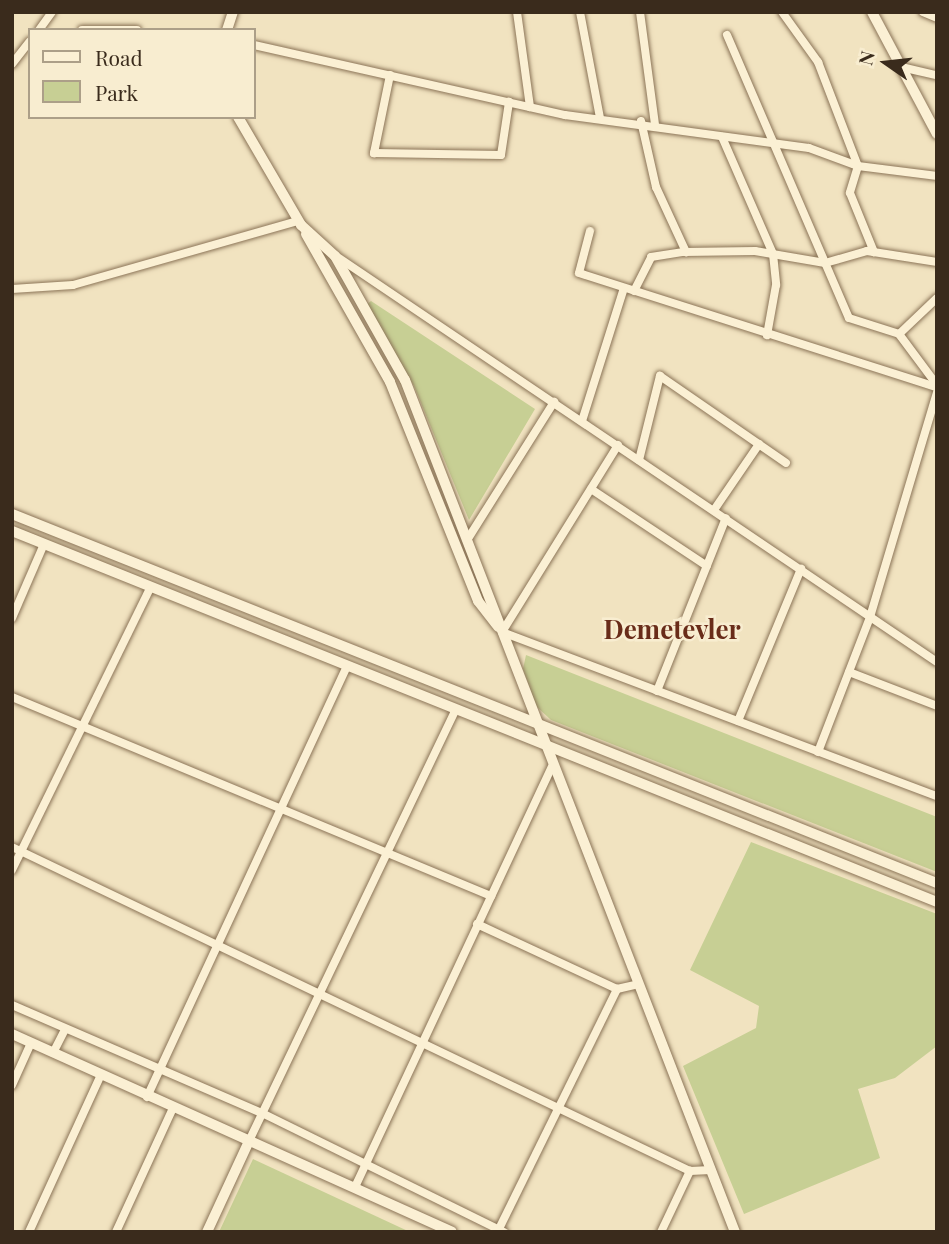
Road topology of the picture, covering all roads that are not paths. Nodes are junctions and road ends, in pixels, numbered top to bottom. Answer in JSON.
{"nodes":[{"id":1,"x":52,"y":12,"type":"edge"},
{"id":2,"x":517,"y":12,"type":"edge"},
{"id":3,"x":580,"y":12,"type":"edge"},
{"id":4,"x":640,"y":12,"type":"edge"},
{"id":5,"x":782,"y":12,"type":"edge"},
{"id":6,"x":872,"y":12,"type":"edge"},
{"id":7,"x":923,"y":12,"type":"edge"},
{"id":8,"x":937,"y":18,"type":"edge"},
{"id":9,"x":40,"y":28,"type":"edge"},
{"id":10,"x":727,"y":35,"type":"dead end"},
{"id":11,"x":28,"y":45,"type":"edge"},
{"id":12,"x":256,"y":46,"type":"edge"},
{"id":13,"x":12,"y":64,"type":"edge"},
{"id":14,"x":901,"y":67,"type":"junction"},
{"id":15,"x":390,"y":75,"type":"junction"},
{"id":16,"x":937,"y":75,"type":"edge"},
{"id":17,"x":509,"y":102,"type":"junction"},
{"id":18,"x":530,"y":107,"type":"junction"},
{"id":19,"x":600,"y":118,"type":"junction"},
{"id":20,"x":239,"y":119,"type":"edge"},
{"id":21,"x":641,"y":121,"type":"junction"},
{"id":22,"x":655,"y":124,"type":"junction"},
{"id":23,"x":937,"y":134,"type":"edge"},
{"id":24,"x":722,"y":136,"type":"junction"},
{"id":25,"x":773,"y":143,"type":"junction"},
{"id":26,"x":858,"y":166,"type":"junction"},
{"id":27,"x":937,"y":176,"type":"edge"},
{"id":28,"x":299,"y":223,"type":"junction"},
{"id":29,"x":590,"y":231,"type":"dead end"},
{"id":30,"x":686,"y":252,"type":"junction"},
{"id":31,"x":874,"y":252,"type":"junction"},
{"id":32,"x":773,"y":254,"type":"junction"},
{"id":33,"x":335,"y":256,"type":"junction"},
{"id":34,"x":937,"y":262,"type":"edge"},
{"id":35,"x":825,"y":263,"type":"junction"},
{"id":36,"x":624,"y":288,"type":"junction"},
{"id":37,"x":12,"y":289,"type":"edge"},
{"id":38,"x":634,"y":290,"type":"junction"},
{"id":39,"x":935,"y":304,"type":"edge"},
{"id":40,"x":899,"y":334,"type":"junction"},
{"id":41,"x":767,"y":335,"type":"junction"},
{"id":42,"x":937,"y":388,"type":"edge"},
{"id":43,"x":554,"y":402,"type":"junction"},
{"id":44,"x":582,"y":421,"type":"junction"},
{"id":45,"x":759,"y":444,"type":"junction"},
{"id":46,"x":618,"y":446,"type":"junction"},
{"id":47,"x":639,"y":460,"type":"junction"},
{"id":48,"x":786,"y":463,"type":"dead end"},
{"id":49,"x":591,"y":489,"type":"junction"},
{"id":50,"x":714,"y":510,"type":"junction"},
{"id":51,"x":12,"y":514,"type":"edge"},
{"id":52,"x":726,"y":518,"type":"junction"},
{"id":53,"x":12,"y":531,"type":"edge"},
{"id":54,"x":469,"y":537,"type":"junction"},
{"id":55,"x":44,"y":544,"type":"junction"},
{"id":56,"x":707,"y":566,"type":"junction"},
{"id":57,"x":801,"y":569,"type":"junction"},
{"id":58,"x":150,"y":588,"type":"junction"},
{"id":59,"x":870,"y":617,"type":"junction"},
{"id":60,"x":12,"y":618,"type":"edge"},
{"id":61,"x":502,"y":632,"type":"junction"},
{"id":62,"x":937,"y":662,"type":"edge"},
{"id":63,"x":346,"y":668,"type":"junction"},
{"id":64,"x":849,"y":672,"type":"junction"},
{"id":65,"x":657,"y":691,"type":"junction"},
{"id":66,"x":12,"y":697,"type":"edge"},
{"id":67,"x":937,"y":706,"type":"edge"},
{"id":68,"x":454,"y":713,"type":"junction"},
{"id":69,"x":534,"y":720,"type":"junction"},
{"id":70,"x":738,"y":721,"type":"junction"},
{"id":71,"x":82,"y":728,"type":"junction"},
{"id":72,"x":546,"y":750,"type":"junction"},
{"id":73,"x":818,"y":752,"type":"junction"},
{"id":74,"x":552,"y":767,"type":"junction"},
{"id":75,"x":937,"y":796,"type":"edge"},
{"id":76,"x":283,"y":810,"type":"junction"},
{"id":77,"x":12,"y":847,"type":"edge"},
{"id":78,"x":21,"y":851,"type":"junction"},
{"id":79,"x":387,"y":853,"type":"junction"},
{"id":80,"x":12,"y":870,"type":"edge"},
{"id":81,"x":937,"y":883,"type":"edge"},
{"id":82,"x":491,"y":896,"type":"junction"},
{"id":83,"x":937,"y":902,"type":"edge"},
{"id":84,"x":477,"y":924,"type":"junction"},
{"id":85,"x":220,"y":942,"type":"junction"},
{"id":86,"x":638,"y":984,"type":"junction"},
{"id":87,"x":617,"y":989,"type":"junction"},
{"id":88,"x":320,"y":990,"type":"junction"},
{"id":89,"x":12,"y":1005,"type":"edge"},
{"id":90,"x":65,"y":1029,"type":"junction"},
{"id":91,"x":12,"y":1034,"type":"edge"},
{"id":92,"x":422,"y":1042,"type":"junction"},
{"id":93,"x":31,"y":1043,"type":"junction"},
{"id":94,"x":53,"y":1053,"type":"junction"},
{"id":95,"x":162,"y":1066,"type":"junction"},
{"id":96,"x":102,"y":1075,"type":"junction"},
{"id":97,"x":12,"y":1085,"type":"edge"},
{"id":98,"x":147,"y":1097,"type":"junction"},
{"id":99,"x":173,"y":1108,"type":"junction"},
{"id":100,"x":561,"y":1108,"type":"junction"},
{"id":101,"x":262,"y":1113,"type":"junction"},
{"id":102,"x":249,"y":1142,"type":"junction"},
{"id":103,"x":366,"y":1164,"type":"junction"},
{"id":104,"x":710,"y":1170,"type":"junction"},
{"id":105,"x":690,"y":1171,"type":"junction"},
{"id":106,"x":355,"y":1187,"type":"junction"},
{"id":107,"x":447,"y":1231,"type":"edge"},
{"id":108,"x":500,"y":1231,"type":"edge"},
{"id":109,"x":29,"y":1232,"type":"edge"},
{"id":110,"x":116,"y":1232,"type":"edge"},
{"id":111,"x":207,"y":1232,"type":"edge"},
{"id":112,"x":662,"y":1232,"type":"edge"},
{"id":113,"x":735,"y":1232,"type":"edge"}],
"edges":[{"from":1,"to":9,"type":"street"},
{"from":2,"to":18,"type":"street"},
{"from":3,"to":19,"type":"street"},
{"from":4,"to":22,"type":"street"},
{"from":5,"to":26,"type":"street"},
{"from":6,"to":14,"type":"street"},
{"from":7,"to":8,"type":"street"},
{"from":10,"to":25,"type":"street"},
{"from":11,"to":13,"type":"street"},
{"from":12,"to":15,"type":"street"},
{"from":14,"to":16,"type":"street"},
{"from":14,"to":23,"type":"street"},
{"from":15,"to":17,"type":"street"},
{"from":15,"to":17,"type":"street"},
{"from":17,"to":18,"type":"street"},
{"from":18,"to":19,"type":"street"},
{"from":19,"to":21,"type":"street"},
{"from":20,"to":28,"type":"street"},
{"from":21,"to":22,"type":"street"},
{"from":21,"to":30,"type":"street"},
{"from":22,"to":24,"type":"street"},
{"from":24,"to":25,"type":"street"},
{"from":24,"to":32,"type":"street"},
{"from":25,"to":26,"type":"street"},
{"from":25,"to":35,"type":"street"},
{"from":26,"to":27,"type":"street"},
{"from":26,"to":31,"type":"street"},
{"from":28,"to":33,"type":"street"},
{"from":28,"to":37,"type":"street"},
{"from":28,"to":61,"type":"street"},
{"from":29,"to":36,"type":"street"},
{"from":30,"to":32,"type":"street"},
{"from":30,"to":38,"type":"street"},
{"from":31,"to":34,"type":"street"},
{"from":31,"to":35,"type":"street"},
{"from":32,"to":35,"type":"street"},
{"from":32,"to":41,"type":"street"},
{"from":33,"to":43,"type":"street"},
{"from":33,"to":54,"type":"street"},
{"from":35,"to":40,"type":"street"},
{"from":36,"to":38,"type":"street"},
{"from":36,"to":44,"type":"street"},
{"from":38,"to":41,"type":"street"},
{"from":39,"to":40,"type":"street"},
{"from":40,"to":42,"type":"street"},
{"from":41,"to":42,"type":"street"},
{"from":42,"to":59,"type":"street"},
{"from":43,"to":44,"type":"street"},
{"from":43,"to":54,"type":"street"},
{"from":44,"to":46,"type":"street"},
{"from":45,"to":47,"type":"street"},
{"from":45,"to":48,"type":"street"},
{"from":45,"to":50,"type":"street"},
{"from":46,"to":47,"type":"street"},
{"from":46,"to":49,"type":"street"},
{"from":47,"to":50,"type":"street"},
{"from":49,"to":56,"type":"street"},
{"from":49,"to":61,"type":"street"},
{"from":50,"to":52,"type":"street"},
{"from":51,"to":69,"type":"street"},
{"from":52,"to":56,"type":"street"},
{"from":52,"to":57,"type":"street"},
{"from":53,"to":55,"type":"street"},
{"from":54,"to":61,"type":"street"},
{"from":55,"to":58,"type":"street"},
{"from":55,"to":60,"type":"street"},
{"from":56,"to":65,"type":"street"},
{"from":57,"to":59,"type":"street"},
{"from":57,"to":70,"type":"street"},
{"from":58,"to":63,"type":"street"},
{"from":58,"to":71,"type":"street"},
{"from":59,"to":62,"type":"street"},
{"from":59,"to":64,"type":"street"},
{"from":61,"to":65,"type":"street"},
{"from":61,"to":69,"type":"street"},
{"from":63,"to":68,"type":"street"},
{"from":63,"to":76,"type":"street"},
{"from":64,"to":67,"type":"street"},
{"from":64,"to":73,"type":"street"},
{"from":65,"to":70,"type":"street"},
{"from":66,"to":71,"type":"street"},
{"from":68,"to":72,"type":"street"},
{"from":68,"to":79,"type":"street"},
{"from":69,"to":72,"type":"street"},
{"from":69,"to":81,"type":"street"},
{"from":70,"to":73,"type":"street"},
{"from":71,"to":76,"type":"street"},
{"from":71,"to":78,"type":"street"},
{"from":72,"to":74,"type":"street"},
{"from":72,"to":83,"type":"street"},
{"from":73,"to":75,"type":"street"},
{"from":74,"to":82,"type":"street"},
{"from":74,"to":86,"type":"street"},
{"from":76,"to":79,"type":"street"},
{"from":76,"to":85,"type":"street"},
{"from":77,"to":78,"type":"street"},
{"from":78,"to":80,"type":"street"},
{"from":78,"to":85,"type":"street"},
{"from":79,"to":82,"type":"street"},
{"from":79,"to":88,"type":"street"},
{"from":82,"to":84,"type":"street"},
{"from":84,"to":87,"type":"street"},
{"from":84,"to":92,"type":"street"},
{"from":85,"to":88,"type":"street"},
{"from":85,"to":95,"type":"street"},
{"from":86,"to":87,"type":"street"},
{"from":86,"to":104,"type":"street"},
{"from":87,"to":100,"type":"street"},
{"from":88,"to":92,"type":"street"},
{"from":88,"to":101,"type":"street"},
{"from":89,"to":90,"type":"street"},
{"from":90,"to":94,"type":"street"},
{"from":90,"to":95,"type":"street"},
{"from":91,"to":93,"type":"street"},
{"from":92,"to":100,"type":"street"},
{"from":92,"to":103,"type":"street"},
{"from":93,"to":94,"type":"street"},
{"from":93,"to":97,"type":"street"},
{"from":94,"to":96,"type":"street"},
{"from":95,"to":98,"type":"street"},
{"from":95,"to":101,"type":"street"},
{"from":96,"to":98,"type":"street"},
{"from":96,"to":109,"type":"street"},
{"from":98,"to":99,"type":"street"},
{"from":99,"to":102,"type":"street"},
{"from":99,"to":110,"type":"street"},
{"from":100,"to":105,"type":"street"},
{"from":100,"to":108,"type":"street"},
{"from":101,"to":102,"type":"street"},
{"from":101,"to":103,"type":"street"},
{"from":102,"to":106,"type":"street"},
{"from":102,"to":111,"type":"street"},
{"from":103,"to":106,"type":"street"},
{"from":103,"to":108,"type":"street"},
{"from":104,"to":105,"type":"street"},
{"from":104,"to":113,"type":"street"},
{"from":105,"to":112,"type":"street"},
{"from":106,"to":107,"type":"street"}]}
